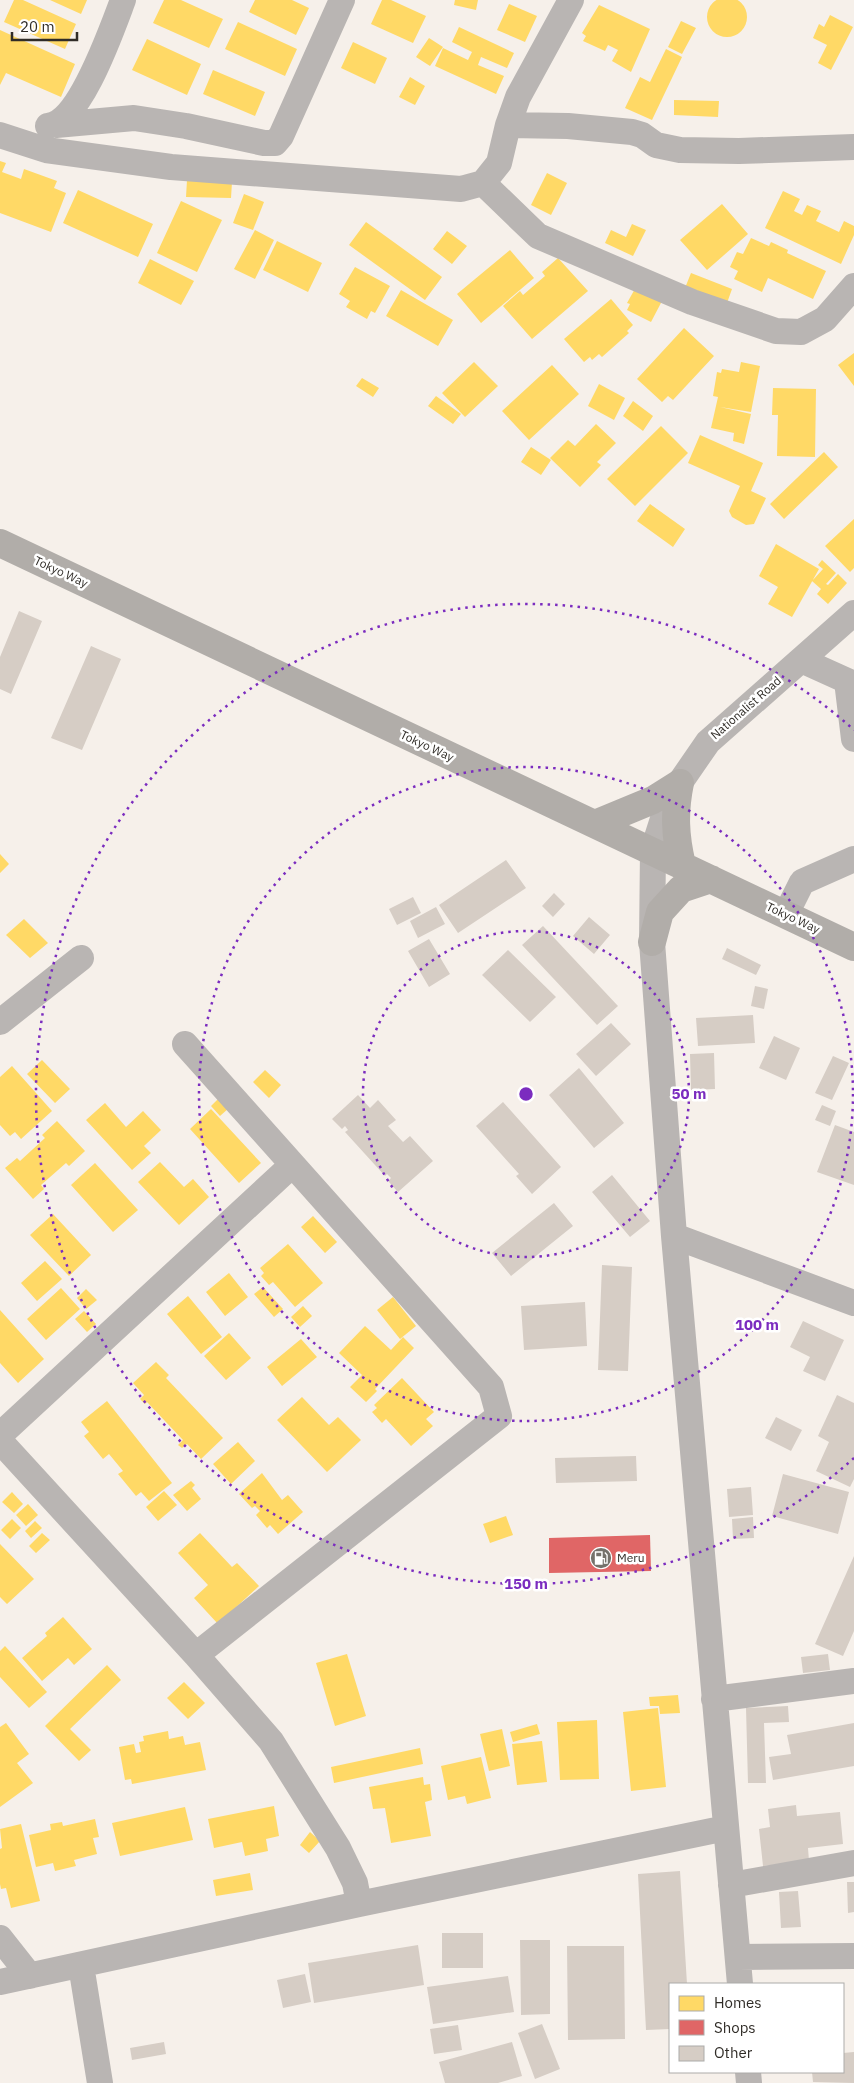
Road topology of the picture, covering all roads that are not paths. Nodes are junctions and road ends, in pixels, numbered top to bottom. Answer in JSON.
{"nodes":[{"id":1,"x":123,"y":0,"type":"edge"},
{"id":2,"x":342,"y":0,"type":"edge"},
{"id":3,"x":571,"y":0,"type":"edge"},
{"id":4,"x":56,"y":125,"type":"junction"},
{"id":5,"x":508,"y":125,"type":"junction"},
{"id":6,"x":0,"y":126,"type":"edge"},
{"id":7,"x":0,"y":135,"type":"edge"},
{"id":8,"x":854,"y":147,"type":"edge"},
{"id":9,"x":483,"y":183,"type":"junction"},
{"id":10,"x":854,"y":286,"type":"edge"},
{"id":11,"x":0,"y":543,"type":"edge"},
{"id":12,"x":854,"y":613,"type":"edge"},
{"id":13,"x":801,"y":660,"type":"junction"},
{"id":14,"x":850,"y":682,"type":"edge"},
{"id":15,"x":854,"y":739,"type":"edge"},
{"id":16,"x":680,"y":783,"type":"junction"},
{"id":17,"x":595,"y":824,"type":"junction"},
{"id":18,"x":653,"y":850,"type":"junction"},
{"id":19,"x":854,"y":859,"type":"edge"},
{"id":20,"x":682,"y":864,"type":"junction"},
{"id":21,"x":711,"y":879,"type":"junction"},
{"id":22,"x":786,"y":914,"type":"junction"},
{"id":23,"x":652,"y":942,"type":"junction"},
{"id":24,"x":854,"y":947,"type":"edge"},
{"id":25,"x":81,"y":958,"type":"dead end"},
{"id":26,"x":0,"y":1022,"type":"edge"},
{"id":27,"x":185,"y":1044,"type":"dead end"},
{"id":28,"x":292,"y":1166,"type":"junction"},
{"id":29,"x":674,"y":1236,"type":"junction"},
{"id":30,"x":854,"y":1304,"type":"edge"},
{"id":31,"x":0,"y":1435,"type":"edge"},
{"id":32,"x":0,"y":1441,"type":"edge"},
{"id":33,"x":196,"y":1655,"type":"junction"},
{"id":34,"x":854,"y":1681,"type":"edge"},
{"id":35,"x":714,"y":1699,"type":"junction"},
{"id":36,"x":726,"y":1828,"type":"junction"},
{"id":37,"x":854,"y":1863,"type":"edge"},
{"id":38,"x":731,"y":1885,"type":"junction"},
{"id":39,"x":359,"y":1904,"type":"junction"},
{"id":40,"x":0,"y":1938,"type":"edge"},
{"id":41,"x":854,"y":1956,"type":"edge"},
{"id":42,"x":738,"y":1958,"type":"junction"},
{"id":43,"x":81,"y":1965,"type":"junction"},
{"id":44,"x":30,"y":1976,"type":"junction"},
{"id":45,"x":0,"y":1982,"type":"edge"},
{"id":46,"x":740,"y":1983,"type":"edge"},
{"id":47,"x":100,"y":2083,"type":"edge"}],
"edges":[{"from":1,"to":4,"type":"street"},
{"from":2,"to":4,"type":"street"},
{"from":3,"to":5,"type":"street"},
{"from":4,"to":6,"type":"street"},
{"from":5,"to":8,"type":"street"},
{"from":5,"to":9,"type":"street"},
{"from":7,"to":9,"type":"street"},
{"from":9,"to":10,"type":"street"},
{"from":11,"to":17,"type":"main road","name":"Tokyo Way"},
{"from":12,"to":13,"type":"street","name":"Nationalist Road"},
{"from":13,"to":14,"type":"street"},
{"from":13,"to":16,"type":"street","name":"Nationalist Road"},
{"from":14,"to":15,"type":"street"},
{"from":16,"to":17,"type":"main road"},
{"from":16,"to":18,"type":"street","name":"Nationalist Road"},
{"from":16,"to":20,"type":"main road"},
{"from":17,"to":18,"type":"main road","name":"Tokyo Way"},
{"from":18,"to":20,"type":"main road","name":"Tokyo Way"},
{"from":18,"to":23,"type":"street","name":"Nationalist Road"},
{"from":19,"to":22,"type":"street"},
{"from":20,"to":21,"type":"main road","name":"Tokyo Way"},
{"from":21,"to":22,"type":"main road","name":"Tokyo Way"},
{"from":21,"to":23,"type":"main road"},
{"from":22,"to":24,"type":"main road","name":"Tokyo Way"},
{"from":23,"to":29,"type":"street","name":"Nationalist Road"},
{"from":25,"to":26,"type":"street"},
{"from":27,"to":28,"type":"street"},
{"from":28,"to":31,"type":"street"},
{"from":28,"to":33,"type":"street"},
{"from":29,"to":30,"type":"street"},
{"from":29,"to":35,"type":"street","name":"Nationalist Road"},
{"from":32,"to":33,"type":"street"},
{"from":33,"to":39,"type":"street"},
{"from":34,"to":35,"type":"street"},
{"from":35,"to":36,"type":"street","name":"Nationalist Road"},
{"from":36,"to":38,"type":"street","name":"Nationalist Road"},
{"from":36,"to":39,"type":"street"},
{"from":37,"to":38,"type":"street"},
{"from":38,"to":42,"type":"street","name":"Nationalist Road"},
{"from":39,"to":43,"type":"street"},
{"from":40,"to":44,"type":"street"},
{"from":41,"to":42,"type":"street"},
{"from":42,"to":46,"type":"street","name":"Nationalist Road"},
{"from":43,"to":44,"type":"street"},
{"from":43,"to":47,"type":"street"},
{"from":44,"to":45,"type":"street"}]}
